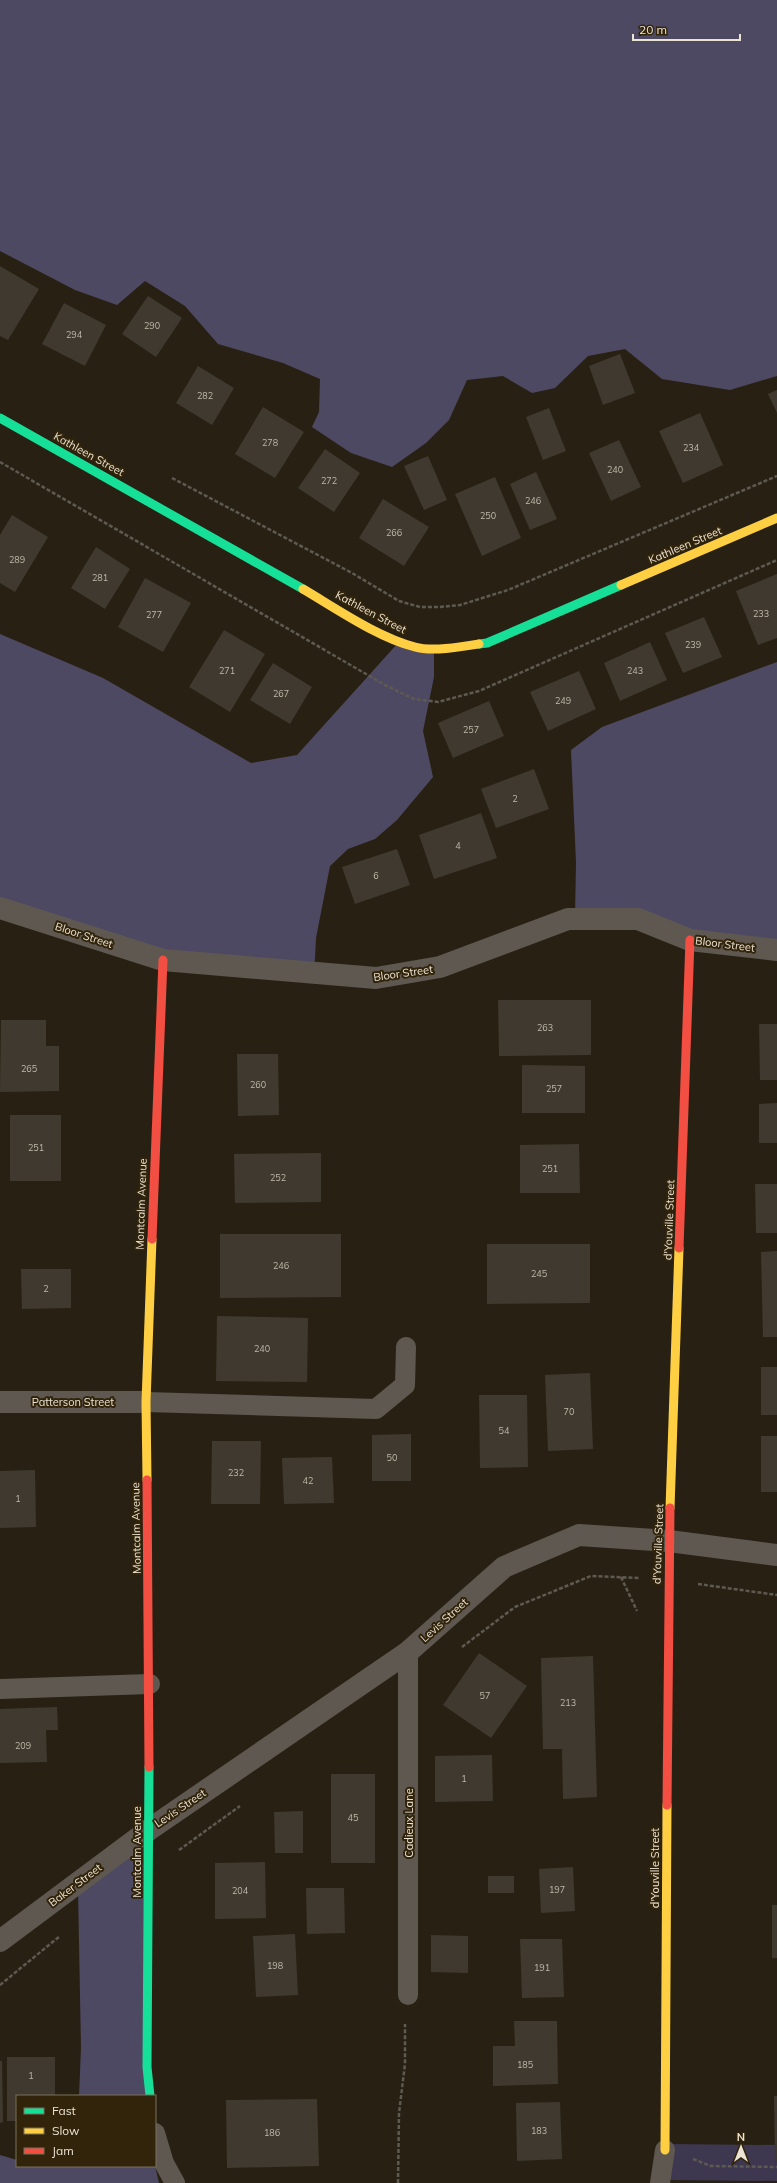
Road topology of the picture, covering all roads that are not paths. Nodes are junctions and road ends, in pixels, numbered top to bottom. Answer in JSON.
{"nodes":[{"id":1,"x":0,"y":418,"type":"edge"},
{"id":2,"x":777,"y":518,"type":"edge"},
{"id":3,"x":0,"y":908,"type":"edge"},
{"id":4,"x":690,"y":940,"type":"junction"},
{"id":5,"x":777,"y":950,"type":"edge"},
{"id":6,"x":163,"y":960,"type":"junction"},
{"id":7,"x":406,"y":1347,"type":"dead end"},
{"id":8,"x":0,"y":1402,"type":"edge"},
{"id":9,"x":146,"y":1402,"type":"junction"},
{"id":10,"x":669,"y":1541,"type":"junction"},
{"id":11,"x":777,"y":1555,"type":"edge"},
{"id":12,"x":408,"y":1652,"type":"junction"},
{"id":13,"x":150,"y":1684,"type":"junction"},
{"id":14,"x":0,"y":1688,"type":"edge"},
{"id":15,"x":150,"y":1829,"type":"junction"},
{"id":16,"x":0,"y":1941,"type":"edge"},
{"id":17,"x":408,"y":1995,"type":"road end"},
{"id":18,"x":150,"y":2095,"type":"edge"},
{"id":19,"x":156,"y":2136,"type":"edge"},
{"id":20,"x":665,"y":2150,"type":"joint"},
{"id":21,"x":175,"y":2183,"type":"edge"},
{"id":22,"x":660,"y":2183,"type":"edge"}],
"edges":[{"from":1,"to":2,"type":"street","name":"Kathleen Street"},
{"from":3,"to":6,"type":"street","name":"Bloor Street"},
{"from":4,"to":5,"type":"street","name":"Bloor Street"},
{"from":4,"to":6,"type":"street","name":"Bloor Street"},
{"from":4,"to":10,"type":"street","name":"d'Youville Street"},
{"from":6,"to":9,"type":"street","name":"Montcalm Avenue"},
{"from":7,"to":9,"type":"lane"},
{"from":8,"to":9,"type":"street","name":"Patterson Street"},
{"from":9,"to":13,"type":"street","name":"Montcalm Avenue"},
{"from":10,"to":11,"type":"street","name":"Levis Street"},
{"from":10,"to":12,"type":"street","name":"Levis Street"},
{"from":10,"to":20,"type":"street","name":"d'Youville Street"},
{"from":12,"to":15,"type":"street","name":"Levis Street"},
{"from":12,"to":17,"type":"lane","name":"Cadieux Lane"},
{"from":13,"to":14,"type":"lane"},
{"from":13,"to":15,"type":"street","name":"Montcalm Avenue"},
{"from":15,"to":16,"type":"street","name":"Baker Street"},
{"from":15,"to":18,"type":"street","name":"Montcalm Avenue"},
{"from":19,"to":21,"type":"lane"},
{"from":20,"to":22,"type":"lane"}]}
